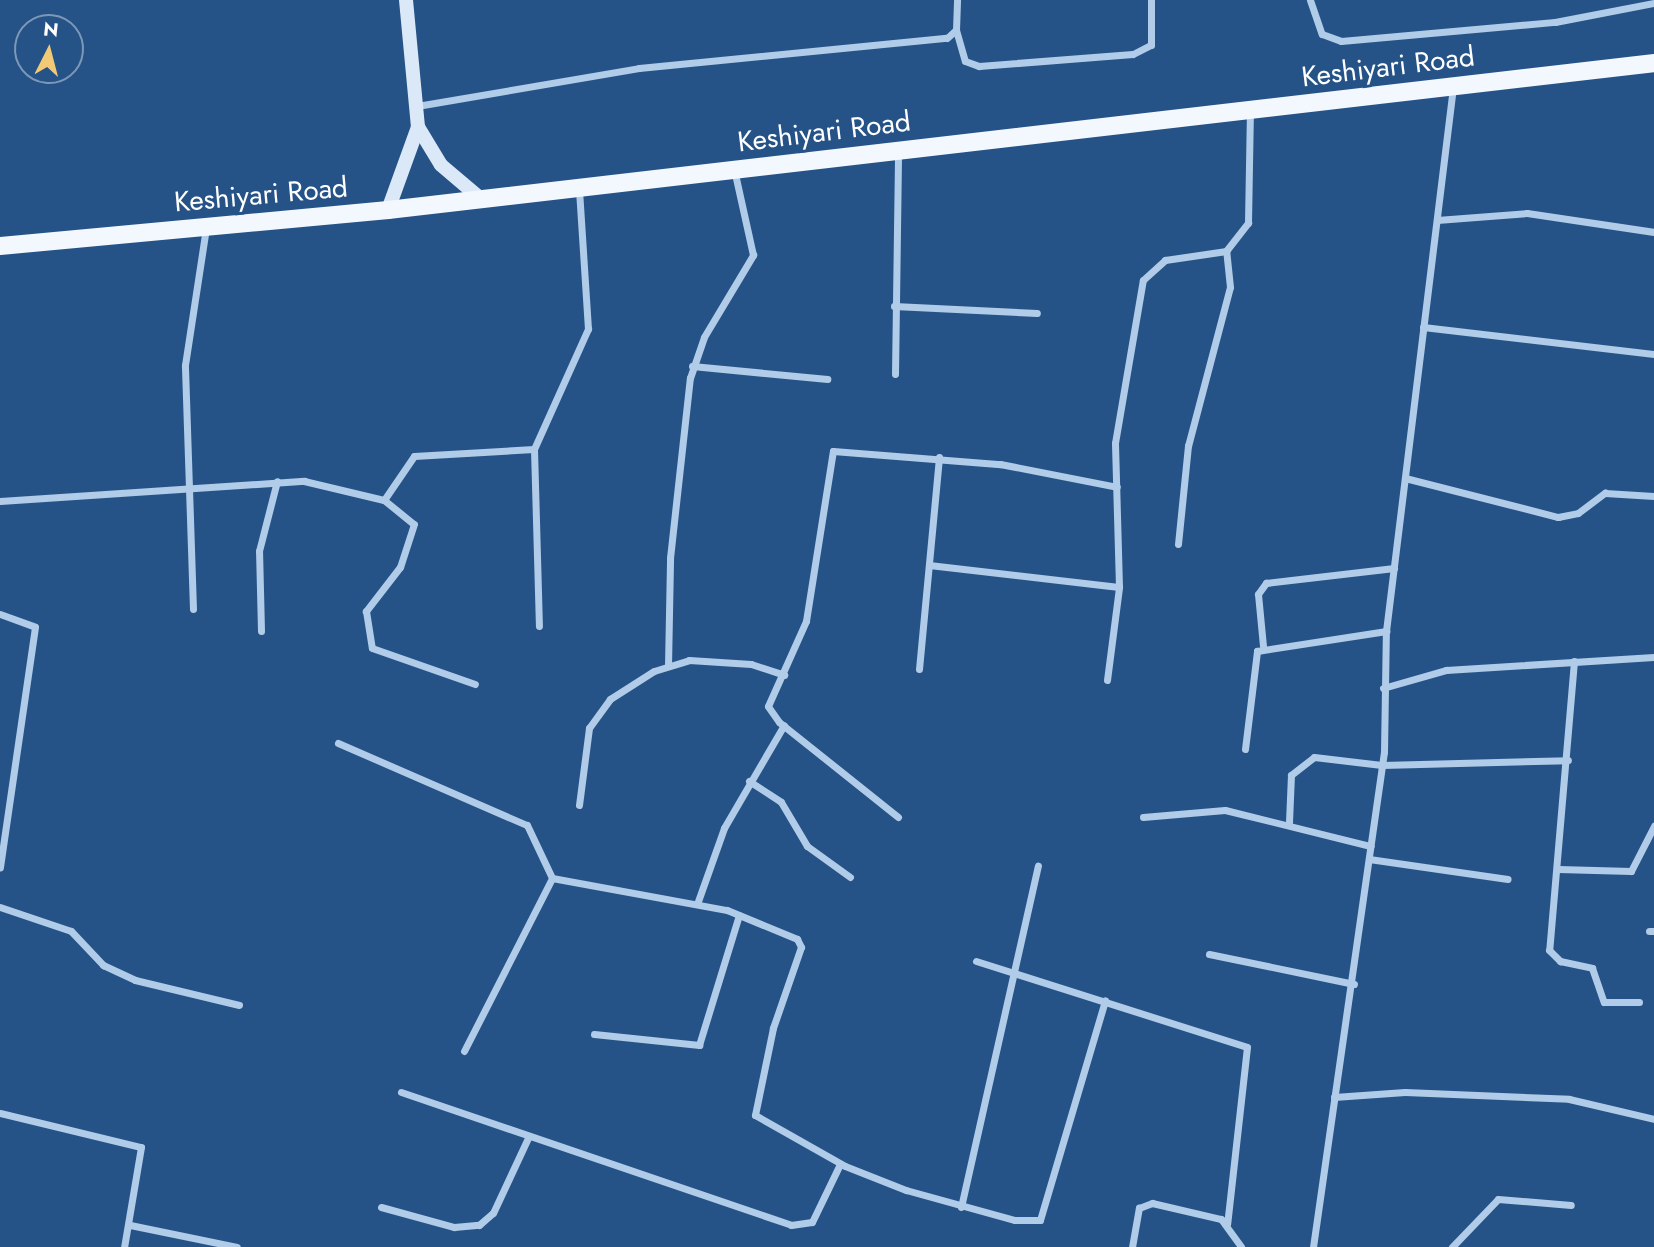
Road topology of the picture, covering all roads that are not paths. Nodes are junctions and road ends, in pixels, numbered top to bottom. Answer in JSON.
{"nodes":[{"id":1,"x":406,"y":0,"type":"edge"},
{"id":2,"x":957,"y":0,"type":"edge"},
{"id":3,"x":1151,"y":0,"type":"edge"},
{"id":4,"x":1310,"y":0,"type":"edge"},
{"id":5,"x":1654,"y":3,"type":"edge"},
{"id":6,"x":956,"y":30,"type":"junction"},
{"id":7,"x":1654,"y":63,"type":"edge"},
{"id":8,"x":1453,"y":86,"type":"junction"},
{"id":9,"x":416,"y":106,"type":"junction"},
{"id":10,"x":1250,"y":110,"type":"junction"},
{"id":11,"x":418,"y":127,"type":"junction"},
{"id":12,"x":898,"y":150,"type":"junction"},
{"id":13,"x":734,"y":169,"type":"junction"},
{"id":14,"x":579,"y":187,"type":"junction"},
{"id":15,"x":481,"y":198,"type":"junction"},
{"id":16,"x":387,"y":210,"type":"junction"},
{"id":17,"x":1437,"y":220,"type":"junction"},
{"id":18,"x":206,"y":227,"type":"junction"},
{"id":19,"x":1654,"y":232,"type":"edge"},
{"id":20,"x":0,"y":246,"type":"edge"},
{"id":21,"x":1226,"y":251,"type":"junction"},
{"id":22,"x":894,"y":306,"type":"junction"},
{"id":23,"x":1037,"y":313,"type":"dead end"},
{"id":24,"x":1423,"y":327,"type":"junction"},
{"id":25,"x":1654,"y":354,"type":"edge"},
{"id":26,"x":692,"y":366,"type":"junction"},
{"id":27,"x":895,"y":374,"type":"dead end"},
{"id":28,"x":827,"y":379,"type":"dead end"},
{"id":29,"x":534,"y":449,"type":"junction"},
{"id":30,"x":939,"y":457,"type":"junction"},
{"id":31,"x":1405,"y":478,"type":"junction"},
{"id":32,"x":277,"y":481,"type":"junction"},
{"id":33,"x":1117,"y":487,"type":"junction"},
{"id":34,"x":194,"y":488,"type":"junction"},
{"id":35,"x":1654,"y":496,"type":"edge"},
{"id":36,"x":384,"y":500,"type":"junction"},
{"id":37,"x":0,"y":501,"type":"edge"},
{"id":38,"x":1178,"y":544,"type":"dead end"},
{"id":39,"x":929,"y":565,"type":"junction"},
{"id":40,"x":1394,"y":568,"type":"junction"},
{"id":41,"x":1119,"y":587,"type":"junction"},
{"id":42,"x":193,"y":609,"type":"dead end"},
{"id":43,"x":0,"y":614,"type":"edge"},
{"id":44,"x":539,"y":626,"type":"dead end"},
{"id":45,"x":261,"y":631,"type":"dead end"},
{"id":46,"x":1386,"y":631,"type":"junction"},
{"id":47,"x":1263,"y":646,"type":"junction"},
{"id":48,"x":1654,"y":657,"type":"edge"},
{"id":49,"x":1574,"y":661,"type":"junction"},
{"id":50,"x":668,"y":666,"type":"junction"},
{"id":51,"x":919,"y":669,"type":"dead end"},
{"id":52,"x":784,"y":675,"type":"junction"},
{"id":53,"x":1107,"y":680,"type":"dead end"},
{"id":54,"x":475,"y":684,"type":"dead end"},
{"id":55,"x":1383,"y":688,"type":"junction"},
{"id":56,"x":784,"y":725,"type":"junction"},
{"id":57,"x":338,"y":743,"type":"dead end"},
{"id":58,"x":1245,"y":749,"type":"dead end"},
{"id":59,"x":1568,"y":760,"type":"junction"},
{"id":60,"x":1382,"y":765,"type":"junction"},
{"id":61,"x":749,"y":781,"type":"junction"},
{"id":62,"x":579,"y":805,"type":"dead end"},
{"id":63,"x":898,"y":817,"type":"dead end"},
{"id":64,"x":1143,"y":817,"type":"dead end"},
{"id":65,"x":1289,"y":822,"type":"junction"},
{"id":66,"x":1654,"y":825,"type":"edge"},
{"id":67,"x":1371,"y":846,"type":"junction"},
{"id":68,"x":1370,"y":859,"type":"junction"},
{"id":69,"x":1038,"y":866,"type":"dead end"},
{"id":70,"x":0,"y":867,"type":"edge"},
{"id":71,"x":1558,"y":869,"type":"junction"},
{"id":72,"x":850,"y":877,"type":"dead end"},
{"id":73,"x":552,"y":878,"type":"junction"},
{"id":74,"x":1508,"y":879,"type":"dead end"},
{"id":75,"x":697,"y":904,"type":"junction"},
{"id":76,"x":0,"y":907,"type":"edge"},
{"id":77,"x":739,"y":915,"type":"junction"},
{"id":78,"x":1209,"y":954,"type":"dead end"},
{"id":79,"x":976,"y":961,"type":"dead end"},
{"id":80,"x":1012,"y":972,"type":"junction"},
{"id":81,"x":1354,"y":984,"type":"junction"},
{"id":82,"x":1105,"y":1000,"type":"junction"},
{"id":83,"x":1639,"y":1002,"type":"dead end"},
{"id":84,"x":239,"y":1005,"type":"dead end"},
{"id":85,"x":594,"y":1034,"type":"dead end"},
{"id":86,"x":464,"y":1051,"type":"dead end"},
{"id":87,"x":401,"y":1092,"type":"dead end"},
{"id":88,"x":1334,"y":1097,"type":"junction"},
{"id":89,"x":0,"y":1113,"type":"edge"},
{"id":90,"x":1654,"y":1119,"type":"edge"},
{"id":91,"x":528,"y":1138,"type":"junction"},
{"id":92,"x":840,"y":1164,"type":"junction"},
{"id":93,"x":1571,"y":1205,"type":"dead end"},
{"id":94,"x":381,"y":1207,"type":"dead end"},
{"id":95,"x":961,"y":1207,"type":"junction"},
{"id":96,"x":1227,"y":1224,"type":"junction"},
{"id":97,"x":130,"y":1225,"type":"junction"},
{"id":98,"x":124,"y":1247,"type":"edge"},
{"id":99,"x":237,"y":1247,"type":"edge"},
{"id":100,"x":1132,"y":1247,"type":"edge"},
{"id":101,"x":1241,"y":1247,"type":"edge"},
{"id":102,"x":1313,"y":1247,"type":"edge"},
{"id":103,"x":1452,"y":1247,"type":"edge"}],
"edges":[{"from":1,"to":9,"type":"street"},
{"from":2,"to":6,"type":"street"},
{"from":3,"to":6,"type":"street"},
{"from":4,"to":5,"type":"street"},
{"from":6,"to":9,"type":"street"},
{"from":7,"to":8,"type":"main road","name":"Keshiyari Road"},
{"from":8,"to":10,"type":"main road","name":"Keshiyari Road"},
{"from":8,"to":17,"type":"street"},
{"from":9,"to":11,"type":"street"},
{"from":10,"to":12,"type":"main road","name":"Keshiyari Road"},
{"from":10,"to":21,"type":"street"},
{"from":11,"to":15,"type":"street"},
{"from":11,"to":16,"type":"street"},
{"from":12,"to":13,"type":"main road","name":"Keshiyari Road"},
{"from":12,"to":22,"type":"street"},
{"from":13,"to":14,"type":"main road","name":"Keshiyari Road"},
{"from":13,"to":26,"type":"street"},
{"from":14,"to":15,"type":"main road","name":"Keshiyari Road"},
{"from":14,"to":29,"type":"street"},
{"from":15,"to":16,"type":"main road","name":"Keshiyari Road"},
{"from":16,"to":18,"type":"main road","name":"Keshiyari Road"},
{"from":17,"to":19,"type":"street"},
{"from":17,"to":24,"type":"street"},
{"from":18,"to":20,"type":"main road","name":"Keshiyari Road"},
{"from":18,"to":34,"type":"street"},
{"from":21,"to":33,"type":"street"},
{"from":21,"to":38,"type":"street"},
{"from":22,"to":23,"type":"street"},
{"from":22,"to":27,"type":"street"},
{"from":24,"to":25,"type":"street"},
{"from":24,"to":31,"type":"street"},
{"from":26,"to":28,"type":"street"},
{"from":26,"to":50,"type":"street"},
{"from":29,"to":36,"type":"street"},
{"from":29,"to":44,"type":"street"},
{"from":30,"to":33,"type":"street"},
{"from":30,"to":39,"type":"street"},
{"from":30,"to":52,"type":"street"},
{"from":31,"to":35,"type":"street"},
{"from":31,"to":40,"type":"street"},
{"from":32,"to":34,"type":"street"},
{"from":32,"to":36,"type":"street"},
{"from":32,"to":45,"type":"street"},
{"from":33,"to":41,"type":"street"},
{"from":34,"to":37,"type":"street"},
{"from":34,"to":42,"type":"street"},
{"from":36,"to":54,"type":"street"},
{"from":39,"to":41,"type":"street"},
{"from":39,"to":51,"type":"street"},
{"from":40,"to":46,"type":"street"},
{"from":40,"to":47,"type":"street"},
{"from":41,"to":53,"type":"street"},
{"from":43,"to":70,"type":"street"},
{"from":46,"to":47,"type":"street"},
{"from":46,"to":55,"type":"street"},
{"from":47,"to":58,"type":"street"},
{"from":48,"to":49,"type":"street"},
{"from":49,"to":55,"type":"street"},
{"from":49,"to":59,"type":"street"},
{"from":50,"to":52,"type":"street"},
{"from":50,"to":62,"type":"street"},
{"from":52,"to":56,"type":"street"},
{"from":55,"to":60,"type":"street"},
{"from":56,"to":61,"type":"street"},
{"from":56,"to":63,"type":"street"},
{"from":57,"to":73,"type":"street"},
{"from":59,"to":60,"type":"street"},
{"from":59,"to":71,"type":"street"},
{"from":60,"to":65,"type":"street"},
{"from":60,"to":67,"type":"street"},
{"from":61,"to":72,"type":"street"},
{"from":61,"to":75,"type":"street"},
{"from":64,"to":65,"type":"street"},
{"from":65,"to":67,"type":"street"},
{"from":66,"to":71,"type":"street"},
{"from":67,"to":68,"type":"street"},
{"from":68,"to":74,"type":"street"},
{"from":68,"to":81,"type":"street"},
{"from":69,"to":80,"type":"street"},
{"from":71,"to":83,"type":"street"},
{"from":73,"to":75,"type":"street"},
{"from":73,"to":86,"type":"street"},
{"from":75,"to":77,"type":"street"},
{"from":76,"to":84,"type":"street"},
{"from":77,"to":85,"type":"street"},
{"from":77,"to":92,"type":"street"},
{"from":78,"to":81,"type":"street"},
{"from":79,"to":80,"type":"street"},
{"from":80,"to":82,"type":"street"},
{"from":80,"to":95,"type":"street"},
{"from":81,"to":88,"type":"street"},
{"from":82,"to":95,"type":"street"},
{"from":82,"to":96,"type":"street"},
{"from":87,"to":91,"type":"street"},
{"from":88,"to":90,"type":"street"},
{"from":88,"to":102,"type":"street"},
{"from":89,"to":97,"type":"street"},
{"from":91,"to":92,"type":"street"},
{"from":91,"to":94,"type":"street"},
{"from":92,"to":95,"type":"street"},
{"from":93,"to":103,"type":"street"},
{"from":96,"to":100,"type":"street"},
{"from":96,"to":101,"type":"street"},
{"from":97,"to":98,"type":"street"},
{"from":97,"to":99,"type":"street"}]}
